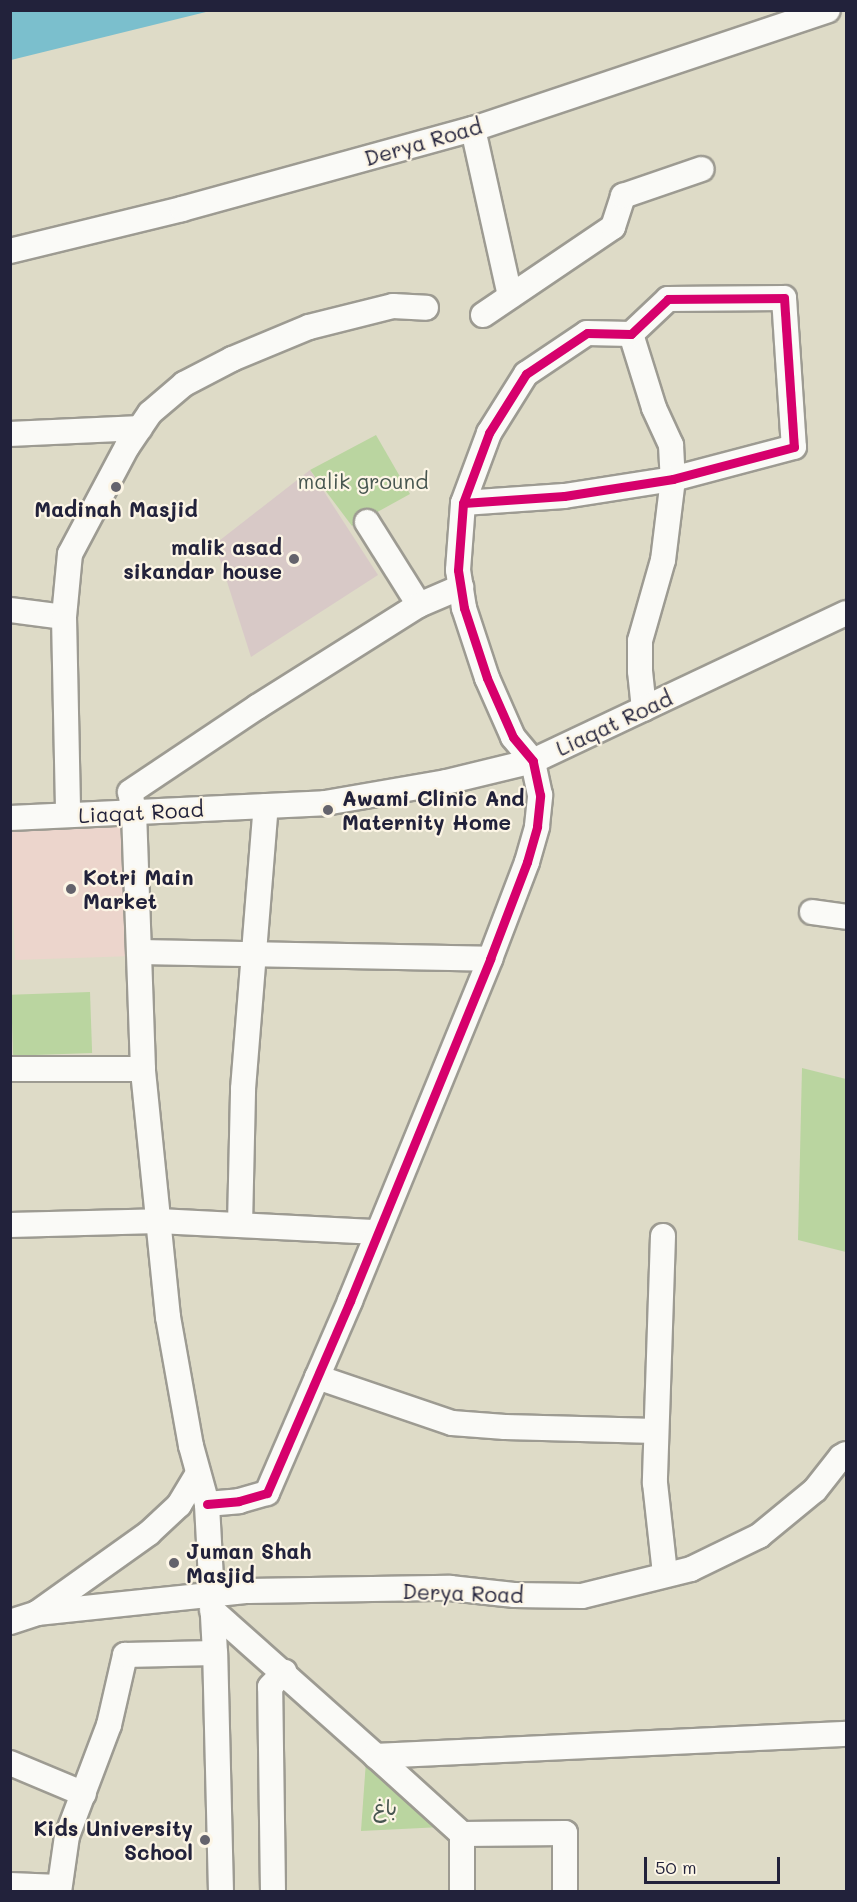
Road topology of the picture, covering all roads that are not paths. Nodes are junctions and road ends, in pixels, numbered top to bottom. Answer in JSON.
{"nodes":[{"id":1,"x":828,"y":10,"type":"edge"},
{"id":2,"x":473,"y":129,"type":"junction"},
{"id":3,"x":702,"y":169,"type":"dead end"},
{"id":4,"x":10,"y":251,"type":"edge"},
{"id":5,"x":510,"y":296,"type":"junction"},
{"id":6,"x":426,"y":308,"type":"dead end"},
{"id":7,"x":483,"y":315,"type":"dead end"},
{"id":8,"x":631,"y":334,"type":"junction"},
{"id":9,"x":140,"y":428,"type":"junction"},
{"id":10,"x":10,"y":434,"type":"edge"},
{"id":11,"x":673,"y":479,"type":"junction"},
{"id":12,"x":464,"y":503,"type":"junction"},
{"id":13,"x":367,"y":522,"type":"dead end"},
{"id":14,"x":461,"y":586,"type":"junction"},
{"id":15,"x":419,"y":605,"type":"junction"},
{"id":16,"x":10,"y":610,"type":"edge"},
{"id":17,"x":846,"y":614,"type":"edge"},
{"id":18,"x":64,"y":617,"type":"junction"},
{"id":19,"x":644,"y":709,"type":"junction"},
{"id":20,"x":533,"y":761,"type":"junction"},
{"id":21,"x":266,"y":806,"type":"junction"},
{"id":22,"x":134,"y":812,"type":"junction"},
{"id":23,"x":68,"y":815,"type":"junction"},
{"id":24,"x":10,"y":818,"type":"edge"},
{"id":25,"x":812,"y":912,"type":"dead end"},
{"id":26,"x":846,"y":917,"type":"edge"},
{"id":27,"x":139,"y":952,"type":"junction"},
{"id":28,"x":254,"y":955,"type":"junction"},
{"id":29,"x":490,"y":959,"type":"junction"},
{"id":30,"x":10,"y":1069,"type":"edge"},
{"id":31,"x":143,"y":1069,"type":"junction"},
{"id":32,"x":158,"y":1221,"type":"junction"},
{"id":33,"x":10,"y":1225,"type":"edge"},
{"id":34,"x":240,"y":1225,"type":"junction"},
{"id":35,"x":378,"y":1232,"type":"junction"},
{"id":36,"x":663,"y":1236,"type":"dead end"},
{"id":37,"x":317,"y":1377,"type":"junction"},
{"id":38,"x":656,"y":1431,"type":"junction"},
{"id":39,"x":846,"y":1454,"type":"edge"},
{"id":40,"x":198,"y":1473,"type":"junction"},
{"id":41,"x":207,"y":1504,"type":"junction"},
{"id":42,"x":665,"y":1574,"type":"junction"},
{"id":43,"x":211,"y":1602,"type":"junction"},
{"id":44,"x":37,"y":1613,"type":"junction"},
{"id":45,"x":10,"y":1622,"type":"edge"},
{"id":46,"x":215,"y":1653,"type":"junction"},
{"id":47,"x":284,"y":1672,"type":"junction"},
{"id":48,"x":846,"y":1734,"type":"edge"},
{"id":49,"x":376,"y":1756,"type":"junction"},
{"id":50,"x":10,"y":1763,"type":"edge"},
{"id":51,"x":84,"y":1794,"type":"junction"},
{"id":52,"x":462,"y":1834,"type":"junction"},
{"id":53,"x":10,"y":1885,"type":"edge"},
{"id":54,"x":59,"y":1889,"type":"edge"},
{"id":55,"x":221,"y":1892,"type":"edge"},
{"id":56,"x":273,"y":1892,"type":"edge"},
{"id":57,"x":462,"y":1892,"type":"edge"},
{"id":58,"x":565,"y":1892,"type":"edge"}],
"edges":[{"from":1,"to":2,"type":"street","name":"Derya Road"},
{"from":2,"to":4,"type":"street","name":"Derya Road"},
{"from":2,"to":5,"type":"street"},
{"from":3,"to":5,"type":"street"},
{"from":5,"to":7,"type":"street"},
{"from":6,"to":9,"type":"street"},
{"from":8,"to":11,"type":"street"},
{"from":8,"to":11,"type":"street"},
{"from":8,"to":12,"type":"street"},
{"from":9,"to":10,"type":"street"},
{"from":9,"to":18,"type":"street"},
{"from":11,"to":12,"type":"street"},
{"from":11,"to":19,"type":"street"},
{"from":12,"to":14,"type":"street"},
{"from":13,"to":15,"type":"street"},
{"from":14,"to":15,"type":"street"},
{"from":14,"to":20,"type":"street"},
{"from":15,"to":22,"type":"street"},
{"from":16,"to":18,"type":"street"},
{"from":17,"to":19,"type":"street","name":"Liaqat Road"},
{"from":18,"to":23,"type":"street"},
{"from":19,"to":20,"type":"street","name":"Liaqat Road"},
{"from":20,"to":21,"type":"street","name":"Liaqat Road"},
{"from":20,"to":29,"type":"street"},
{"from":21,"to":22,"type":"street","name":"Liaqat Road"},
{"from":21,"to":28,"type":"street"},
{"from":22,"to":23,"type":"street","name":"Liaqat Road"},
{"from":22,"to":27,"type":"street"},
{"from":23,"to":24,"type":"street","name":"Liaqat Road"},
{"from":25,"to":26,"type":"street"},
{"from":27,"to":28,"type":"street"},
{"from":27,"to":31,"type":"street"},
{"from":28,"to":29,"type":"street"},
{"from":28,"to":34,"type":"street"},
{"from":29,"to":35,"type":"street"},
{"from":30,"to":31,"type":"street"},
{"from":31,"to":32,"type":"street"},
{"from":32,"to":33,"type":"street"},
{"from":32,"to":34,"type":"street"},
{"from":32,"to":40,"type":"street"},
{"from":34,"to":35,"type":"street"},
{"from":35,"to":37,"type":"street"},
{"from":36,"to":38,"type":"street"},
{"from":37,"to":38,"type":"street"},
{"from":37,"to":41,"type":"street"},
{"from":38,"to":42,"type":"street"},
{"from":39,"to":42,"type":"street","name":"Derya Road"},
{"from":40,"to":41,"type":"street"},
{"from":40,"to":44,"type":"street"},
{"from":41,"to":43,"type":"street"},
{"from":42,"to":43,"type":"street","name":"Derya Road"},
{"from":43,"to":44,"type":"street","name":"Derya Road"},
{"from":43,"to":46,"type":"street"},
{"from":43,"to":47,"type":"street"},
{"from":44,"to":45,"type":"street"},
{"from":46,"to":51,"type":"street"},
{"from":46,"to":55,"type":"street"},
{"from":47,"to":49,"type":"street"},
{"from":47,"to":56,"type":"street"},
{"from":48,"to":49,"type":"street"},
{"from":49,"to":52,"type":"street"},
{"from":50,"to":51,"type":"street"},
{"from":51,"to":54,"type":"street"},
{"from":52,"to":57,"type":"street"},
{"from":52,"to":58,"type":"street"},
{"from":53,"to":54,"type":"street"}]}
